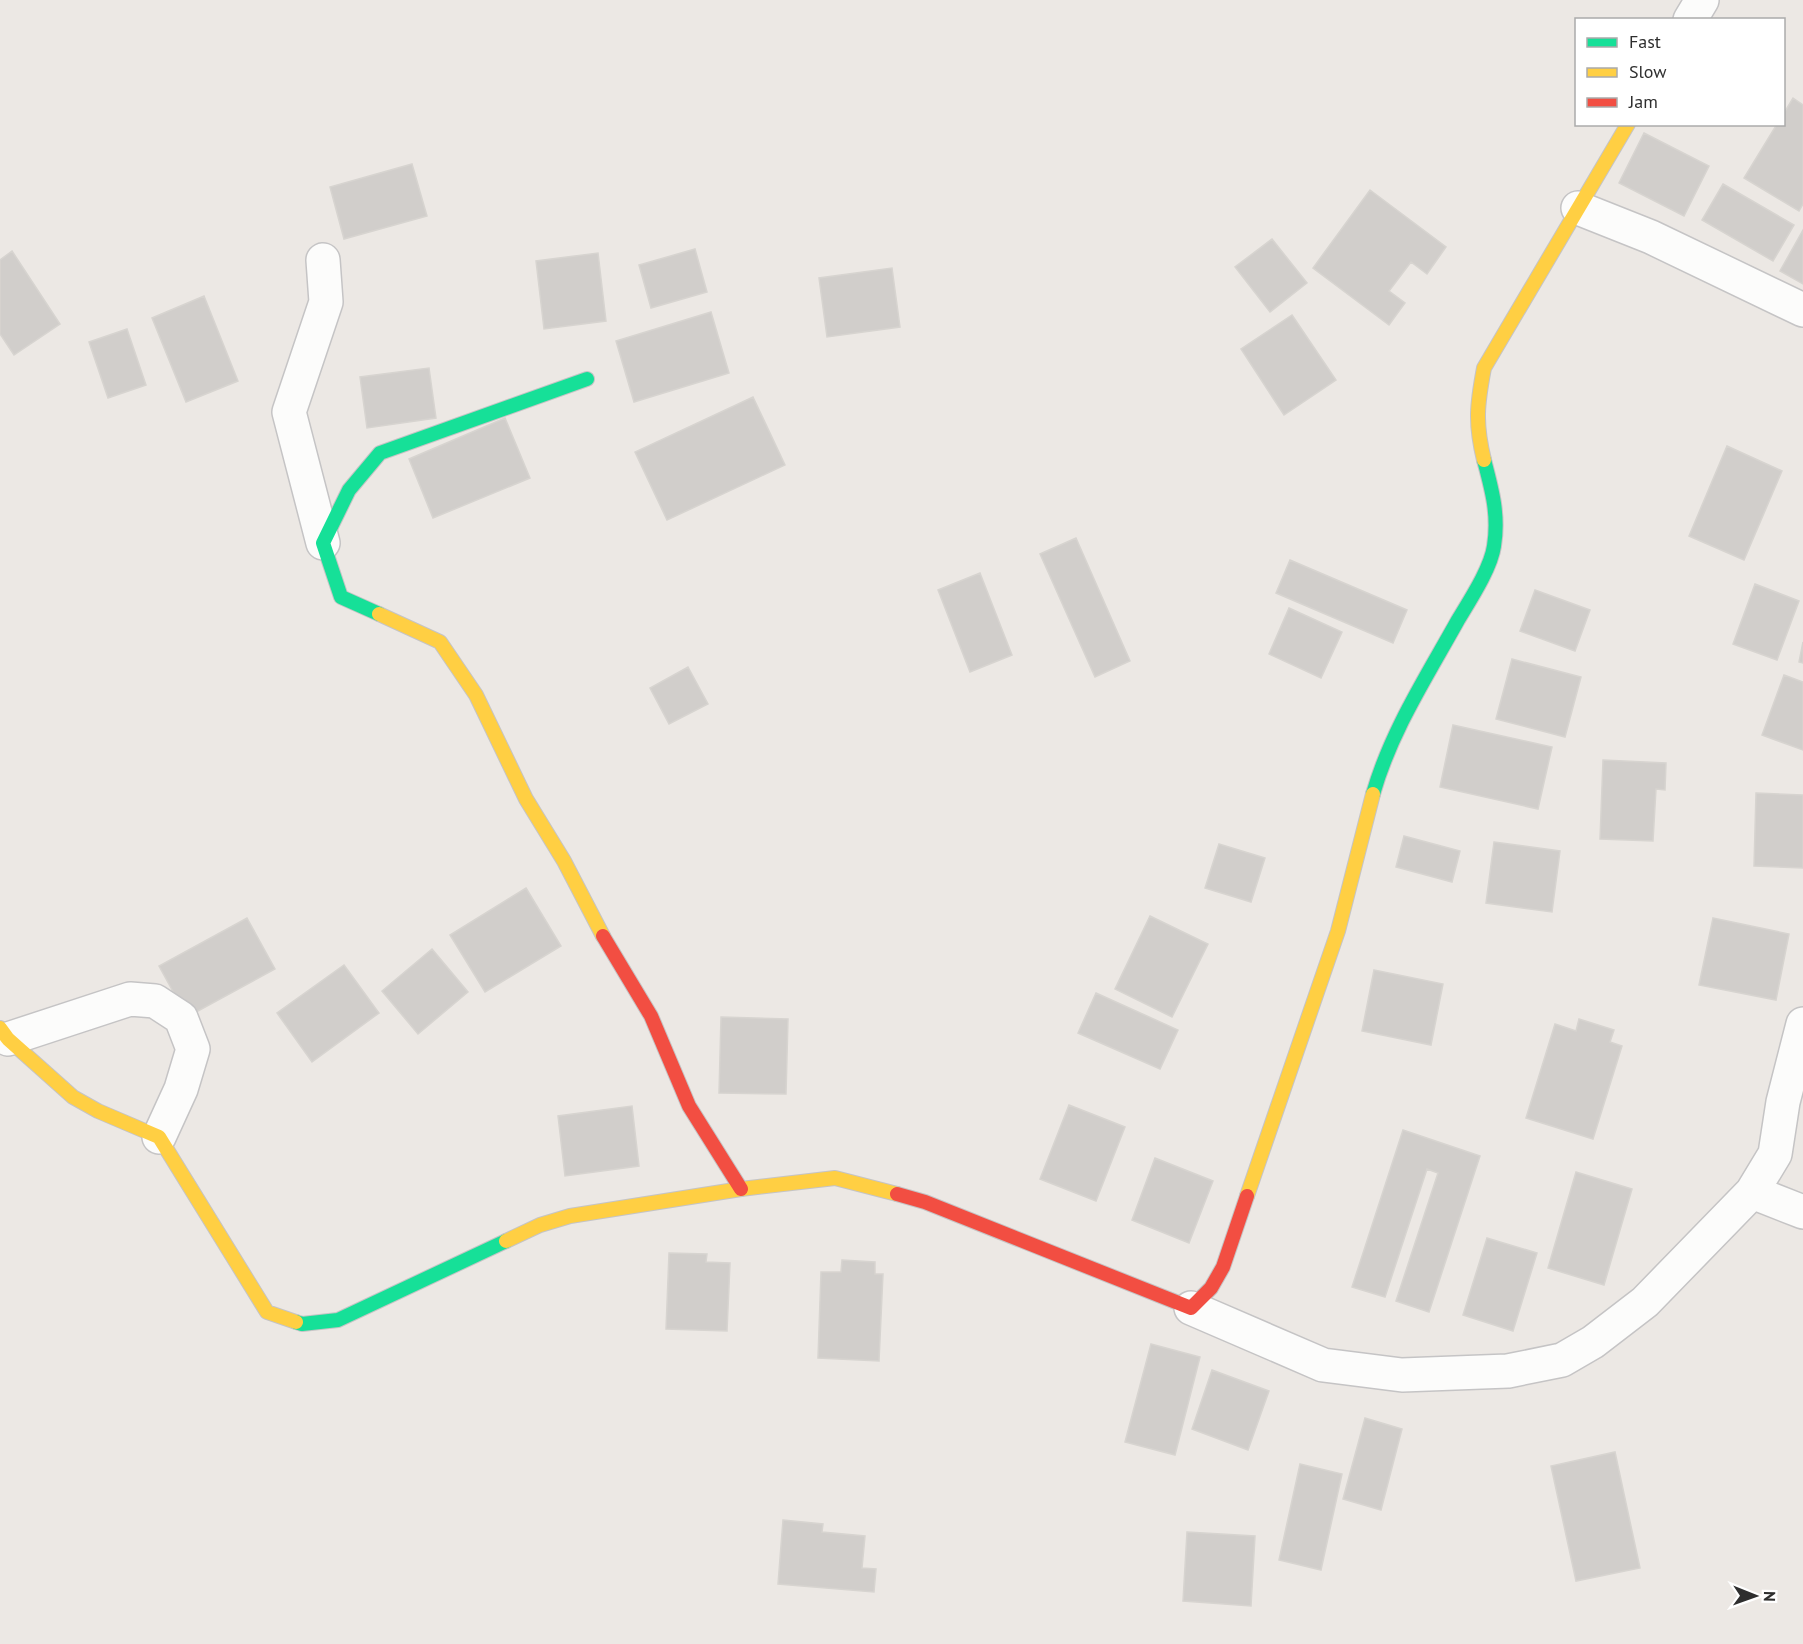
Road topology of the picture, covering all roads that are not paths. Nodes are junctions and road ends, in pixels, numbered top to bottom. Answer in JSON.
{"nodes":[{"id":1,"x":1702,"y":0,"type":"edge"},
{"id":2,"x":1691,"y":18,"type":"edge"},
{"id":3,"x":1627,"y":126,"type":"edge"},
{"id":4,"x":1578,"y":208,"type":"junction"},
{"id":5,"x":323,"y":260,"type":"dead end"},
{"id":6,"x":1803,"y":309,"type":"edge"},
{"id":7,"x":587,"y":379,"type":"dead end"},
{"id":8,"x":322,"y":543,"type":"junction"},
{"id":9,"x":1803,"y":1024,"type":"edge"},
{"id":10,"x":4,"y":1034,"type":"edge"},
{"id":11,"x":159,"y":1137,"type":"junction"},
{"id":12,"x":741,"y":1189,"type":"junction"},
{"id":13,"x":1752,"y":1192,"type":"junction"},
{"id":14,"x":1803,"y":1212,"type":"edge"},
{"id":15,"x":1191,"y":1308,"type":"junction"}],
"edges":[{"from":1,"to":2,"type":"street"},
{"from":3,"to":4,"type":"street"},
{"from":4,"to":6,"type":"street"},
{"from":4,"to":15,"type":"street"},
{"from":5,"to":8,"type":"street"},
{"from":7,"to":8,"type":"street"},
{"from":8,"to":12,"type":"street"},
{"from":9,"to":13,"type":"street"},
{"from":10,"to":11,"type":"street"},
{"from":10,"to":11,"type":"street"},
{"from":11,"to":12,"type":"street"},
{"from":12,"to":15,"type":"street"},
{"from":13,"to":14,"type":"street"},
{"from":13,"to":15,"type":"street"}]}
